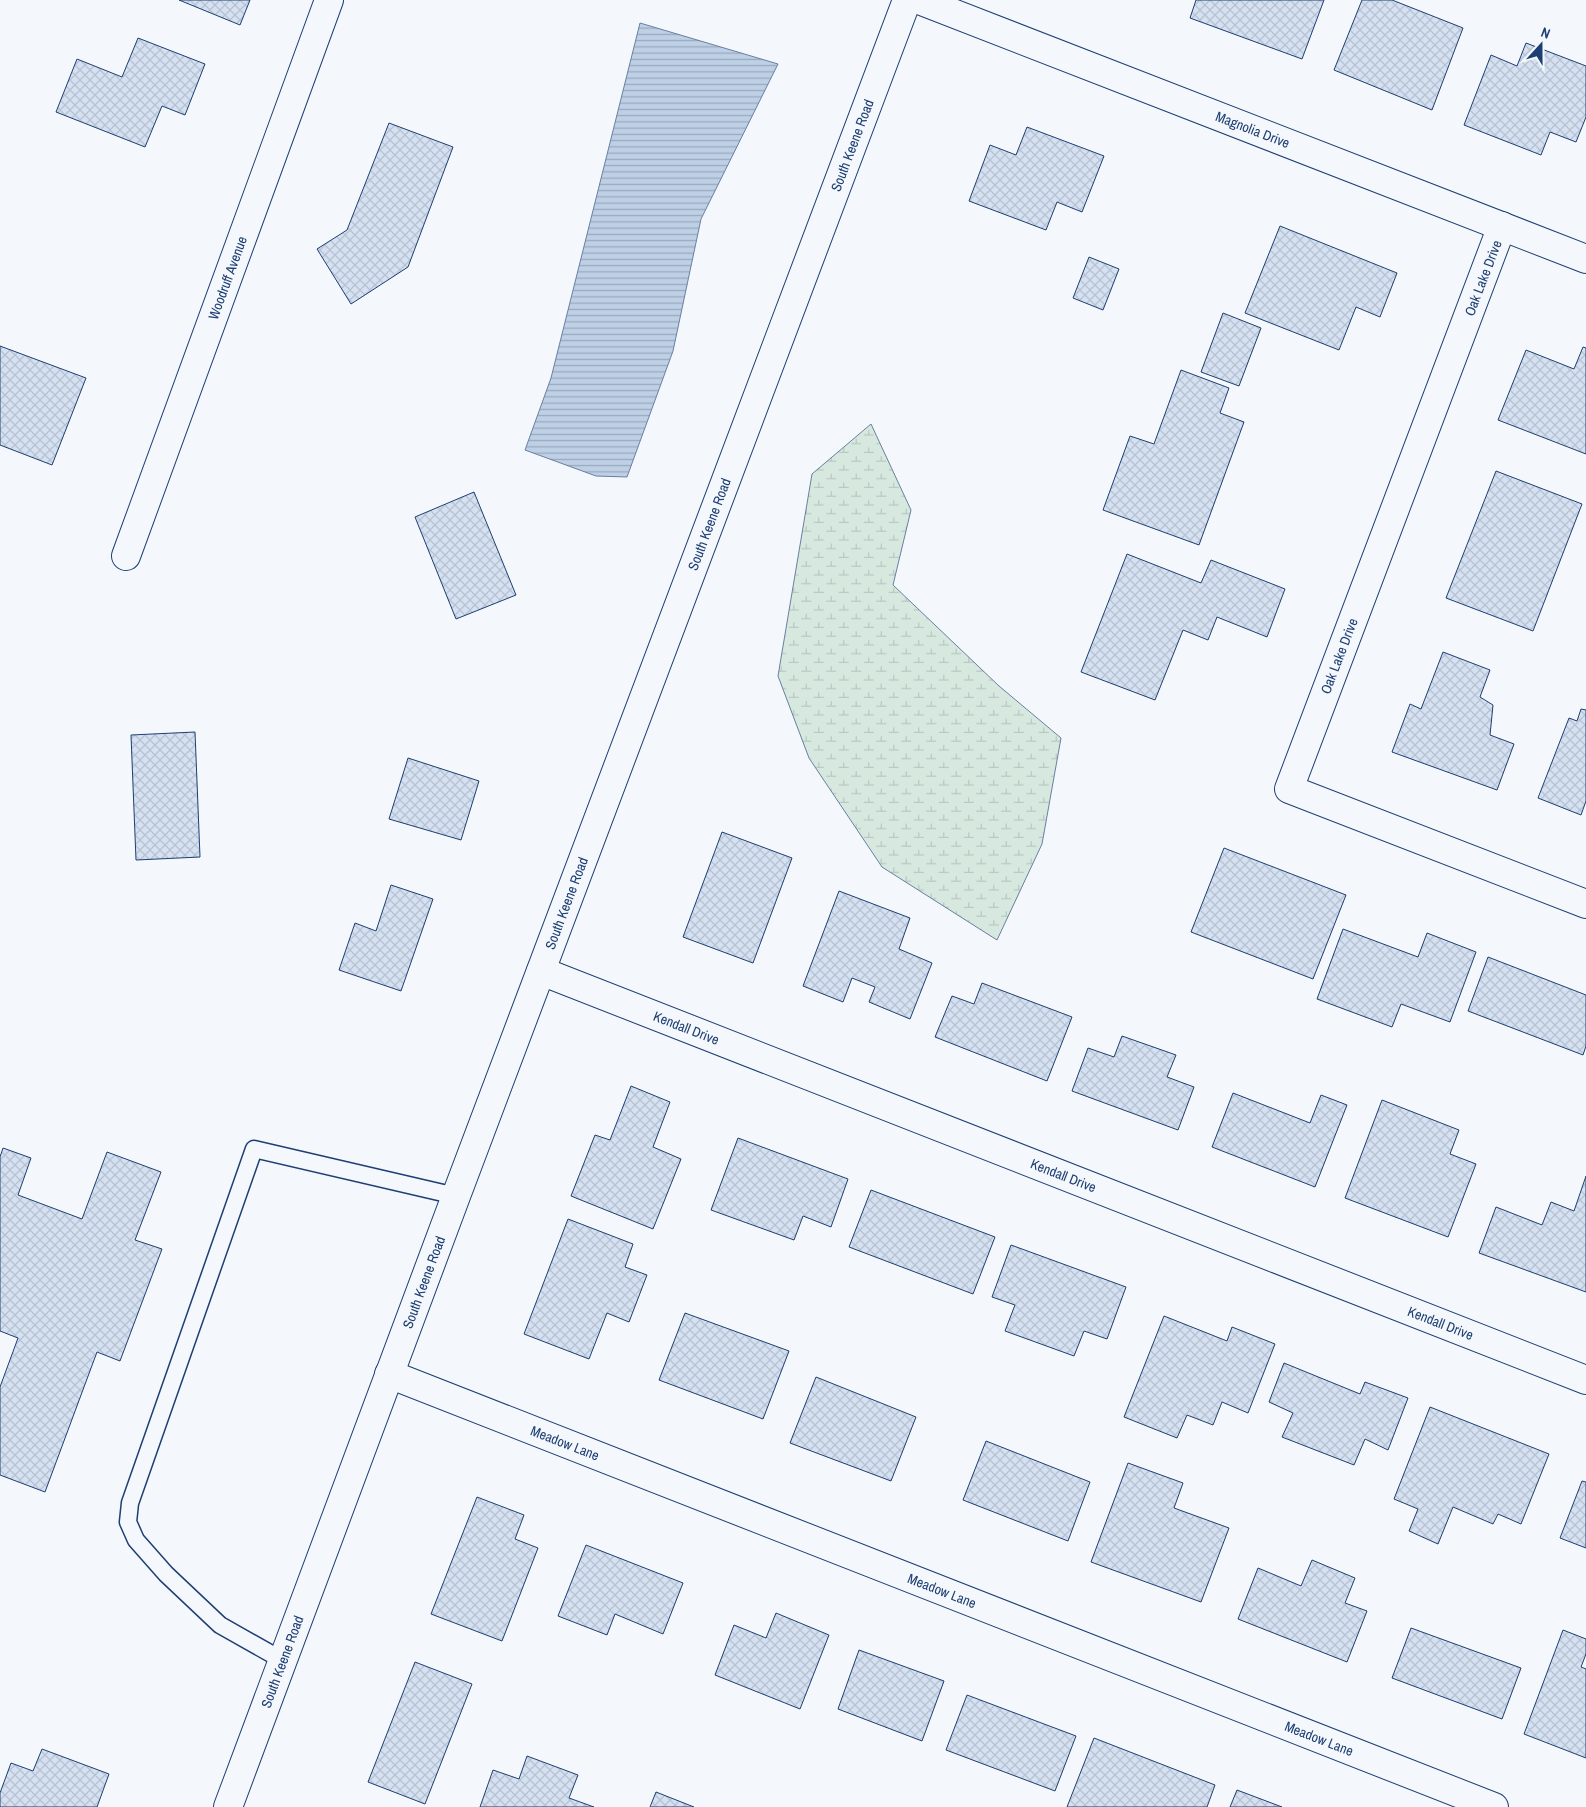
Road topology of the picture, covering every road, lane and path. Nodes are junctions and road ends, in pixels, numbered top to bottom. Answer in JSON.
{"nodes":[{"id":1,"x":329,"y":0,"type":"edge"},
{"id":2,"x":907,"y":0,"type":"edge"},
{"id":3,"x":919,"y":0,"type":"edge"},
{"id":4,"x":1502,"y":226,"type":"junction"},
{"id":5,"x":1586,"y":259,"type":"edge"},
{"id":6,"x":126,"y":556,"type":"dead end"},
{"id":7,"x":1586,"y":904,"type":"edge"},
{"id":8,"x":541,"y":971,"type":"junction"},
{"id":9,"x":456,"y":1196,"type":"junction"},
{"id":10,"x":389,"y":1374,"type":"junction"},
{"id":11,"x":1586,"y":1380,"type":"edge"},
{"id":12,"x":282,"y":1660,"type":"junction"},
{"id":13,"x":228,"y":1807,"type":"edge"},
{"id":14,"x":1494,"y":1807,"type":"edge"}],
"edges":[{"from":1,"to":6,"type":"street","name":"Woodruff Avenue"},
{"from":2,"to":8,"type":"street","name":"South Keene Road"},
{"from":3,"to":4,"type":"street","name":"Magnolia Drive"},
{"from":4,"to":5,"type":"street","name":"Magnolia Drive"},
{"from":4,"to":7,"type":"street","name":"Oak Lake Drive"},
{"from":8,"to":9,"type":"street","name":"South Keene Road"},
{"from":8,"to":11,"type":"street","name":"Kendall Drive"},
{"from":9,"to":10,"type":"street","name":"South Keene Road"},
{"from":9,"to":12,"type":"lane"},
{"from":10,"to":12,"type":"street","name":"South Keene Road"},
{"from":10,"to":14,"type":"street","name":"Meadow Lane"},
{"from":12,"to":13,"type":"street","name":"South Keene Road"}]}
